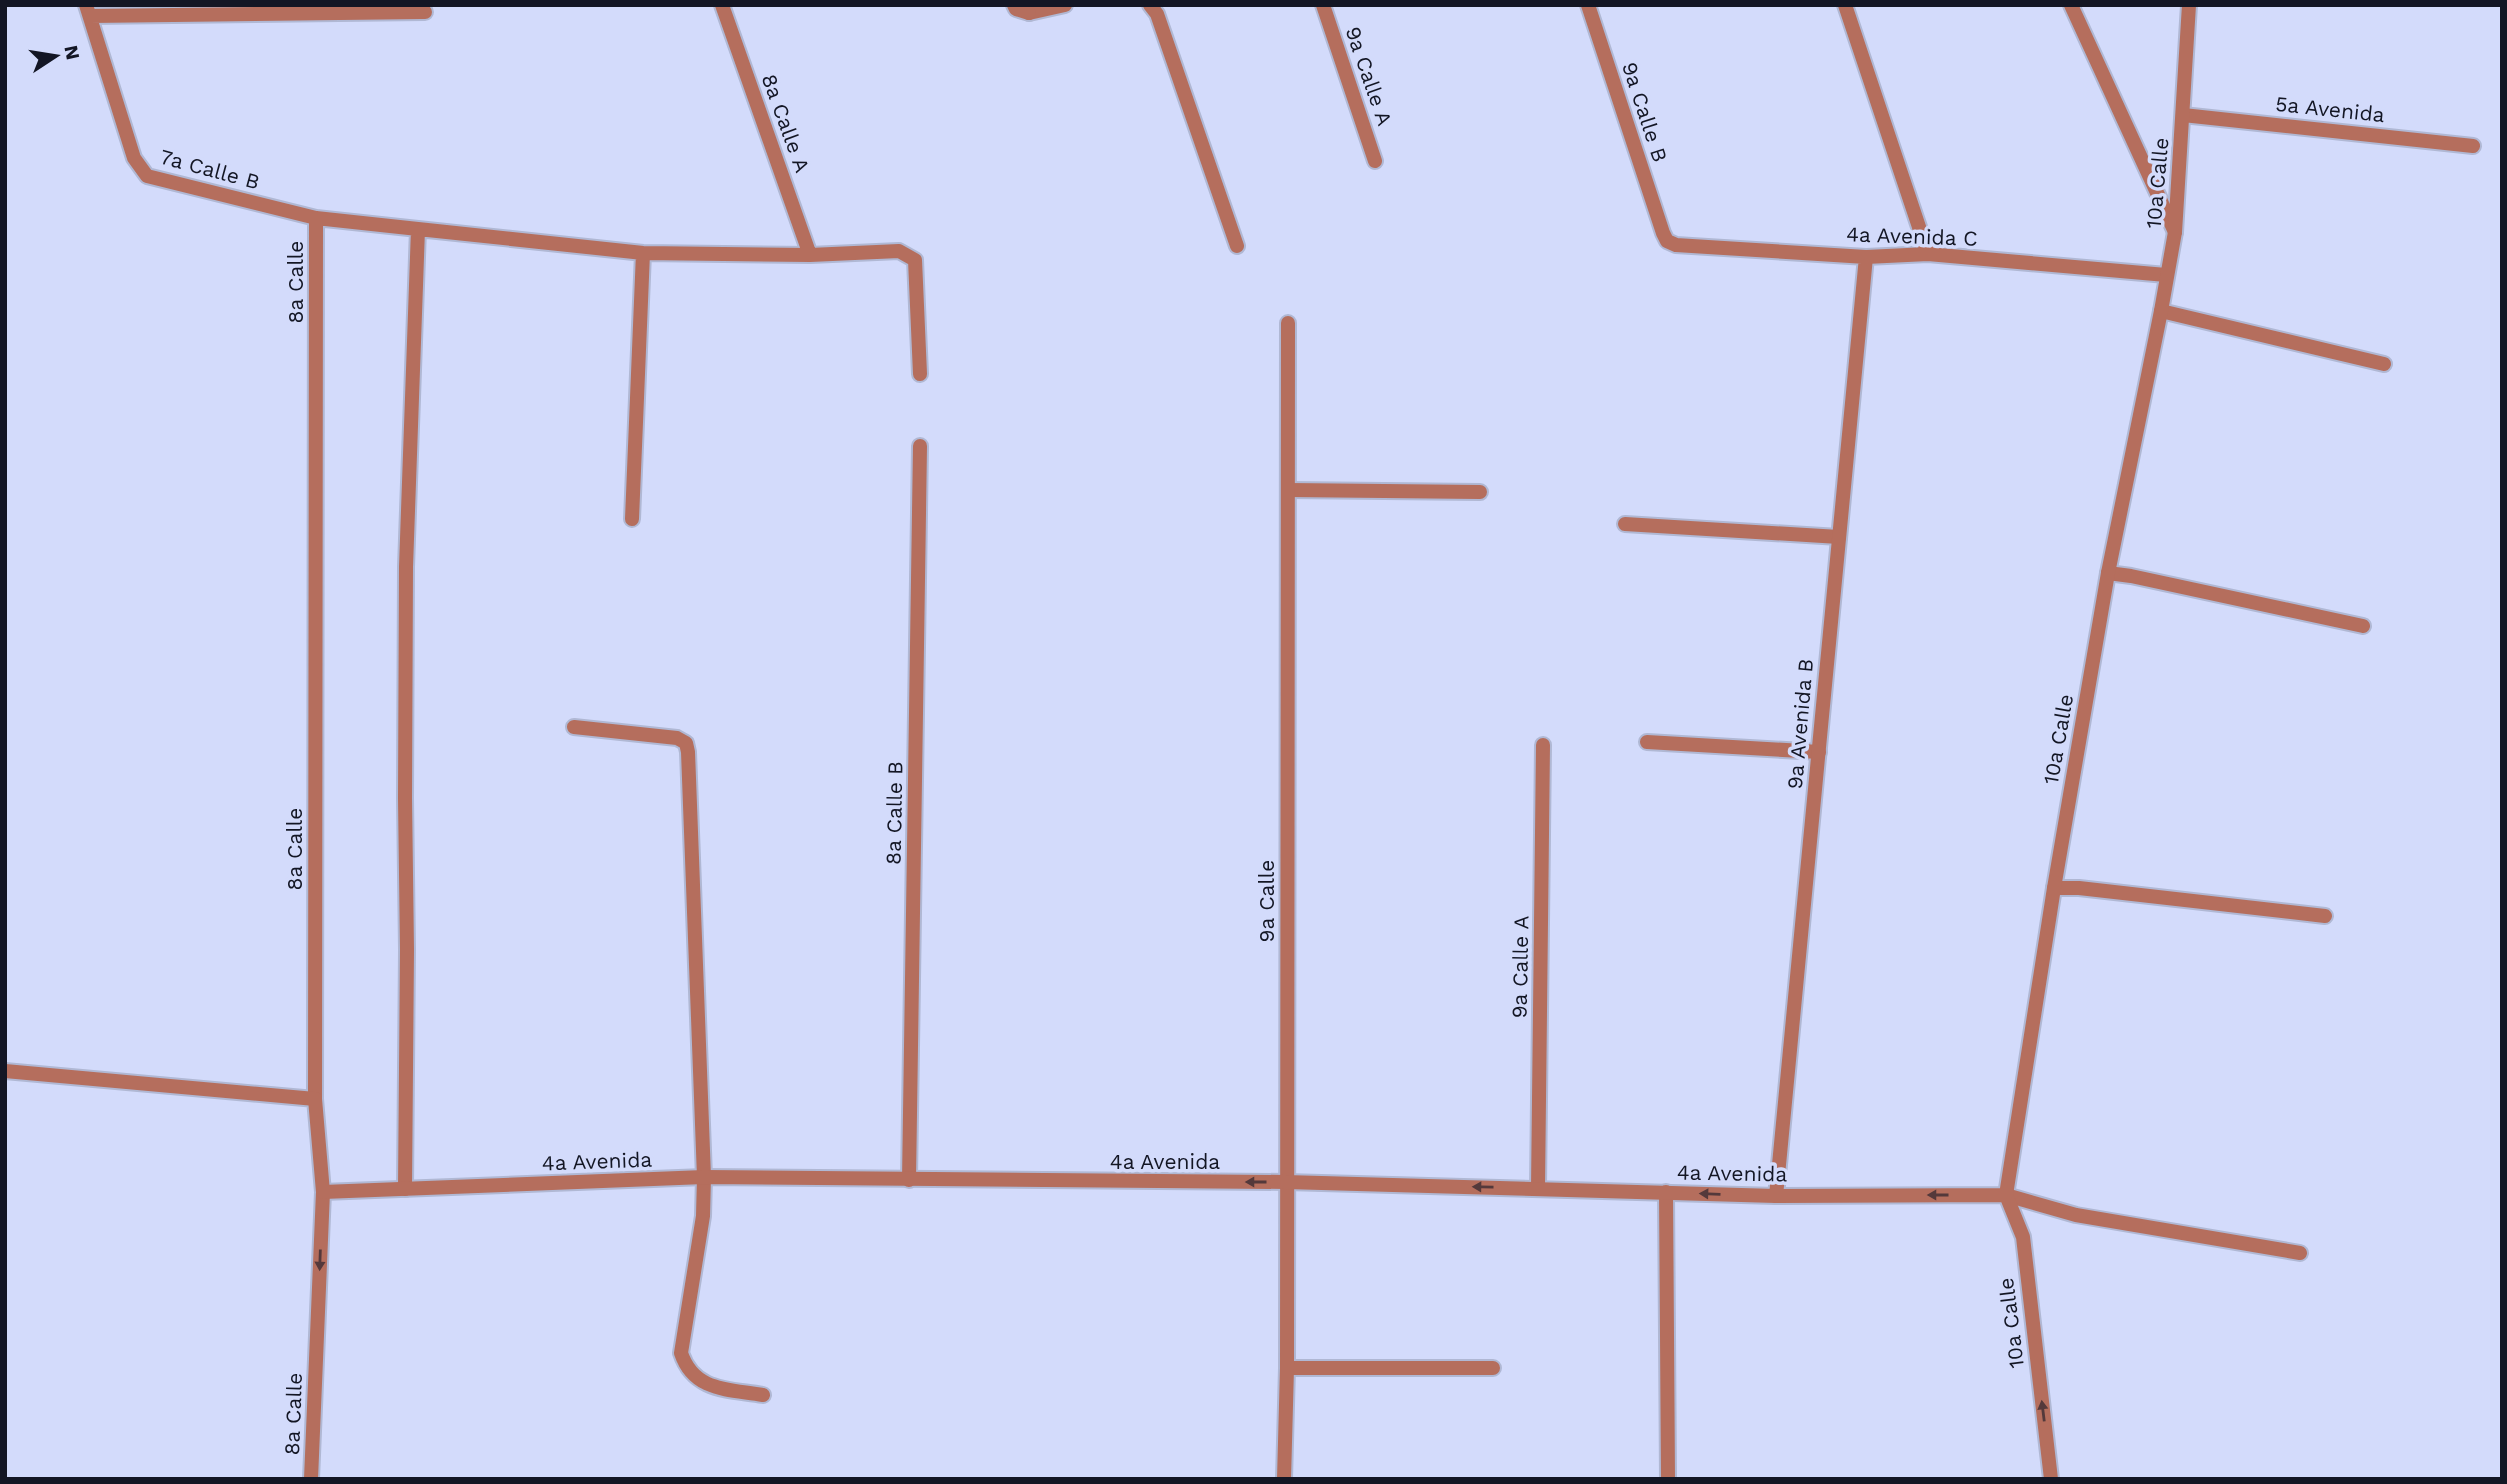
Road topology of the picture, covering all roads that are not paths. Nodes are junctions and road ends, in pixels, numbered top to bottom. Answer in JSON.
{"nodes":[{"id":1,"x":722,"y":5,"type":"edge"},
{"id":2,"x":1014,"y":5,"type":"edge"},
{"id":3,"x":1065,"y":5,"type":"edge"},
{"id":4,"x":1150,"y":5,"type":"edge"},
{"id":5,"x":1323,"y":5,"type":"edge"},
{"id":6,"x":1588,"y":5,"type":"edge"},
{"id":7,"x":1845,"y":5,"type":"edge"},
{"id":8,"x":2071,"y":5,"type":"edge"},
{"id":9,"x":2189,"y":5,"type":"edge"},
{"id":10,"x":88,"y":11,"type":"edge"},
{"id":11,"x":425,"y":12,"type":"dead end"},
{"id":12,"x":2183,"y":114,"type":"junction"},
{"id":13,"x":2473,"y":146,"type":"dead end"},
{"id":14,"x":1375,"y":161,"type":"dead end"},
{"id":15,"x":316,"y":218,"type":"junction"},
{"id":16,"x":418,"y":229,"type":"junction"},
{"id":17,"x":2175,"y":232,"type":"junction"},
{"id":18,"x":1662,"y":233,"type":"joint"},
{"id":19,"x":1237,"y":246,"type":"dead end"},
{"id":20,"x":643,"y":253,"type":"junction"},
{"id":21,"x":1928,"y":254,"type":"junction"},
{"id":22,"x":810,"y":255,"type":"junction"},
{"id":23,"x":1866,"y":257,"type":"junction"},
{"id":24,"x":2166,"y":275,"type":"junction"},
{"id":25,"x":2161,"y":311,"type":"junction"},
{"id":26,"x":1289,"y":323,"type":"dead end"},
{"id":27,"x":2384,"y":364,"type":"dead end"},
{"id":28,"x":920,"y":374,"type":"dead end"},
{"id":29,"x":920,"y":446,"type":"dead end"},
{"id":30,"x":1288,"y":490,"type":"junction"},
{"id":31,"x":1480,"y":492,"type":"dead end"},
{"id":32,"x":632,"y":519,"type":"dead end"},
{"id":33,"x":1625,"y":524,"type":"dead end"},
{"id":34,"x":1839,"y":537,"type":"junction"},
{"id":35,"x":2108,"y":573,"type":"junction"},
{"id":36,"x":2363,"y":626,"type":"dead end"},
{"id":37,"x":574,"y":727,"type":"dead end"},
{"id":38,"x":1647,"y":742,"type":"dead end"},
{"id":39,"x":1543,"y":745,"type":"dead end"},
{"id":40,"x":1819,"y":751,"type":"junction"},
{"id":41,"x":2054,"y":888,"type":"junction"},
{"id":42,"x":2325,"y":916,"type":"dead end"},
{"id":43,"x":5,"y":1071,"type":"edge"},
{"id":44,"x":315,"y":1100,"type":"junction"},
{"id":45,"x":704,"y":1177,"type":"junction"},
{"id":46,"x":909,"y":1180,"type":"junction"},
{"id":47,"x":1286,"y":1182,"type":"junction"},
{"id":48,"x":1538,"y":1188,"type":"junction"},
{"id":49,"x":405,"y":1189,"type":"junction"},
{"id":50,"x":323,"y":1192,"type":"junction"},
{"id":51,"x":1666,"y":1192,"type":"junction"},
{"id":52,"x":2006,"y":1195,"type":"junction"},
{"id":53,"x":1776,"y":1196,"type":"junction"},
{"id":54,"x":2300,"y":1252,"type":"dead end"},
{"id":55,"x":1287,"y":1368,"type":"junction"},
{"id":56,"x":1493,"y":1368,"type":"dead end"},
{"id":57,"x":763,"y":1395,"type":"dead end"},
{"id":58,"x":311,"y":1479,"type":"edge"},
{"id":59,"x":1284,"y":1479,"type":"edge"},
{"id":60,"x":1668,"y":1479,"type":"edge"},
{"id":61,"x":2050,"y":1479,"type":"edge"}],
"edges":[{"from":1,"to":22,"type":"street","name":"8a Calle A"},
{"from":2,"to":3,"type":"street"},
{"from":4,"to":19,"type":"street"},
{"from":5,"to":14,"type":"street","name":"9a Calle A"},
{"from":6,"to":18,"type":"street","name":"9a Calle B"},
{"from":7,"to":21,"type":"street"},
{"from":8,"to":17,"type":"street"},
{"from":9,"to":12,"type":"street","name":"10a Calle"},
{"from":10,"to":11,"type":"street"},
{"from":10,"to":15,"type":"street","name":"7a Calle B"},
{"from":12,"to":13,"type":"street","name":"5a Avenida"},
{"from":12,"to":17,"type":"street","name":"10a Calle"},
{"from":15,"to":16,"type":"street","name":"7a Calle B"},
{"from":15,"to":44,"type":"street","name":"8a Calle"},
{"from":16,"to":20,"type":"street","name":"7a Calle B"},
{"from":16,"to":49,"type":"street"},
{"from":17,"to":24,"type":"street","name":"10a Calle"},
{"from":18,"to":23,"type":"street","name":"4a Avenida C"},
{"from":20,"to":22,"type":"street","name":"7a Calle B"},
{"from":20,"to":32,"type":"street"},
{"from":21,"to":23,"type":"street","name":"4a Avenida C"},
{"from":21,"to":24,"type":"street","name":"4a Avenida C"},
{"from":22,"to":28,"type":"street","name":"7a Calle B"},
{"from":23,"to":34,"type":"street","name":"9a Avenida B"},
{"from":24,"to":25,"type":"street","name":"10a Calle"},
{"from":25,"to":27,"type":"street"},
{"from":25,"to":35,"type":"street","name":"10a Calle"},
{"from":26,"to":30,"type":"street","name":"9a Calle"},
{"from":29,"to":46,"type":"street","name":"8a Calle B"},
{"from":30,"to":31,"type":"street"},
{"from":30,"to":47,"type":"street","name":"9a Calle"},
{"from":33,"to":34,"type":"street"},
{"from":34,"to":40,"type":"street","name":"9a Avenida B"},
{"from":35,"to":36,"type":"street"},
{"from":35,"to":41,"type":"street","name":"10a Calle"},
{"from":37,"to":45,"type":"street"},
{"from":38,"to":40,"type":"street"},
{"from":39,"to":48,"type":"street","name":"9a Calle A"},
{"from":40,"to":53,"type":"street","name":"9a Avenida B"},
{"from":41,"to":42,"type":"street"},
{"from":41,"to":52,"type":"street","name":"10a Calle"},
{"from":43,"to":44,"type":"street"},
{"from":44,"to":50,"type":"street","name":"8a Calle"},
{"from":45,"to":46,"type":"street","name":"4a Avenida"},
{"from":45,"to":49,"type":"street","name":"4a Avenida"},
{"from":45,"to":57,"type":"street"},
{"from":47,"to":46,"type":"street","name":"4a Avenida","one_way":true},
{"from":48,"to":47,"type":"street","name":"4a Avenida","one_way":true},
{"from":47,"to":55,"type":"street","name":"9a Calle"},
{"from":48,"to":51,"type":"street","name":"4a Avenida"},
{"from":49,"to":50,"type":"street","name":"4a Avenida"},
{"from":50,"to":58,"type":"street","name":"8a Calle","one_way":true},
{"from":53,"to":51,"type":"street","name":"4a Avenida","one_way":true},
{"from":51,"to":60,"type":"street"},
{"from":52,"to":53,"type":"street","name":"4a Avenida","one_way":true},
{"from":52,"to":54,"type":"street","name":"4a Avenida"},
{"from":61,"to":52,"type":"street","name":"10a Calle","one_way":true},
{"from":55,"to":56,"type":"street"},
{"from":55,"to":59,"type":"street","name":"9a Calle"}]}
